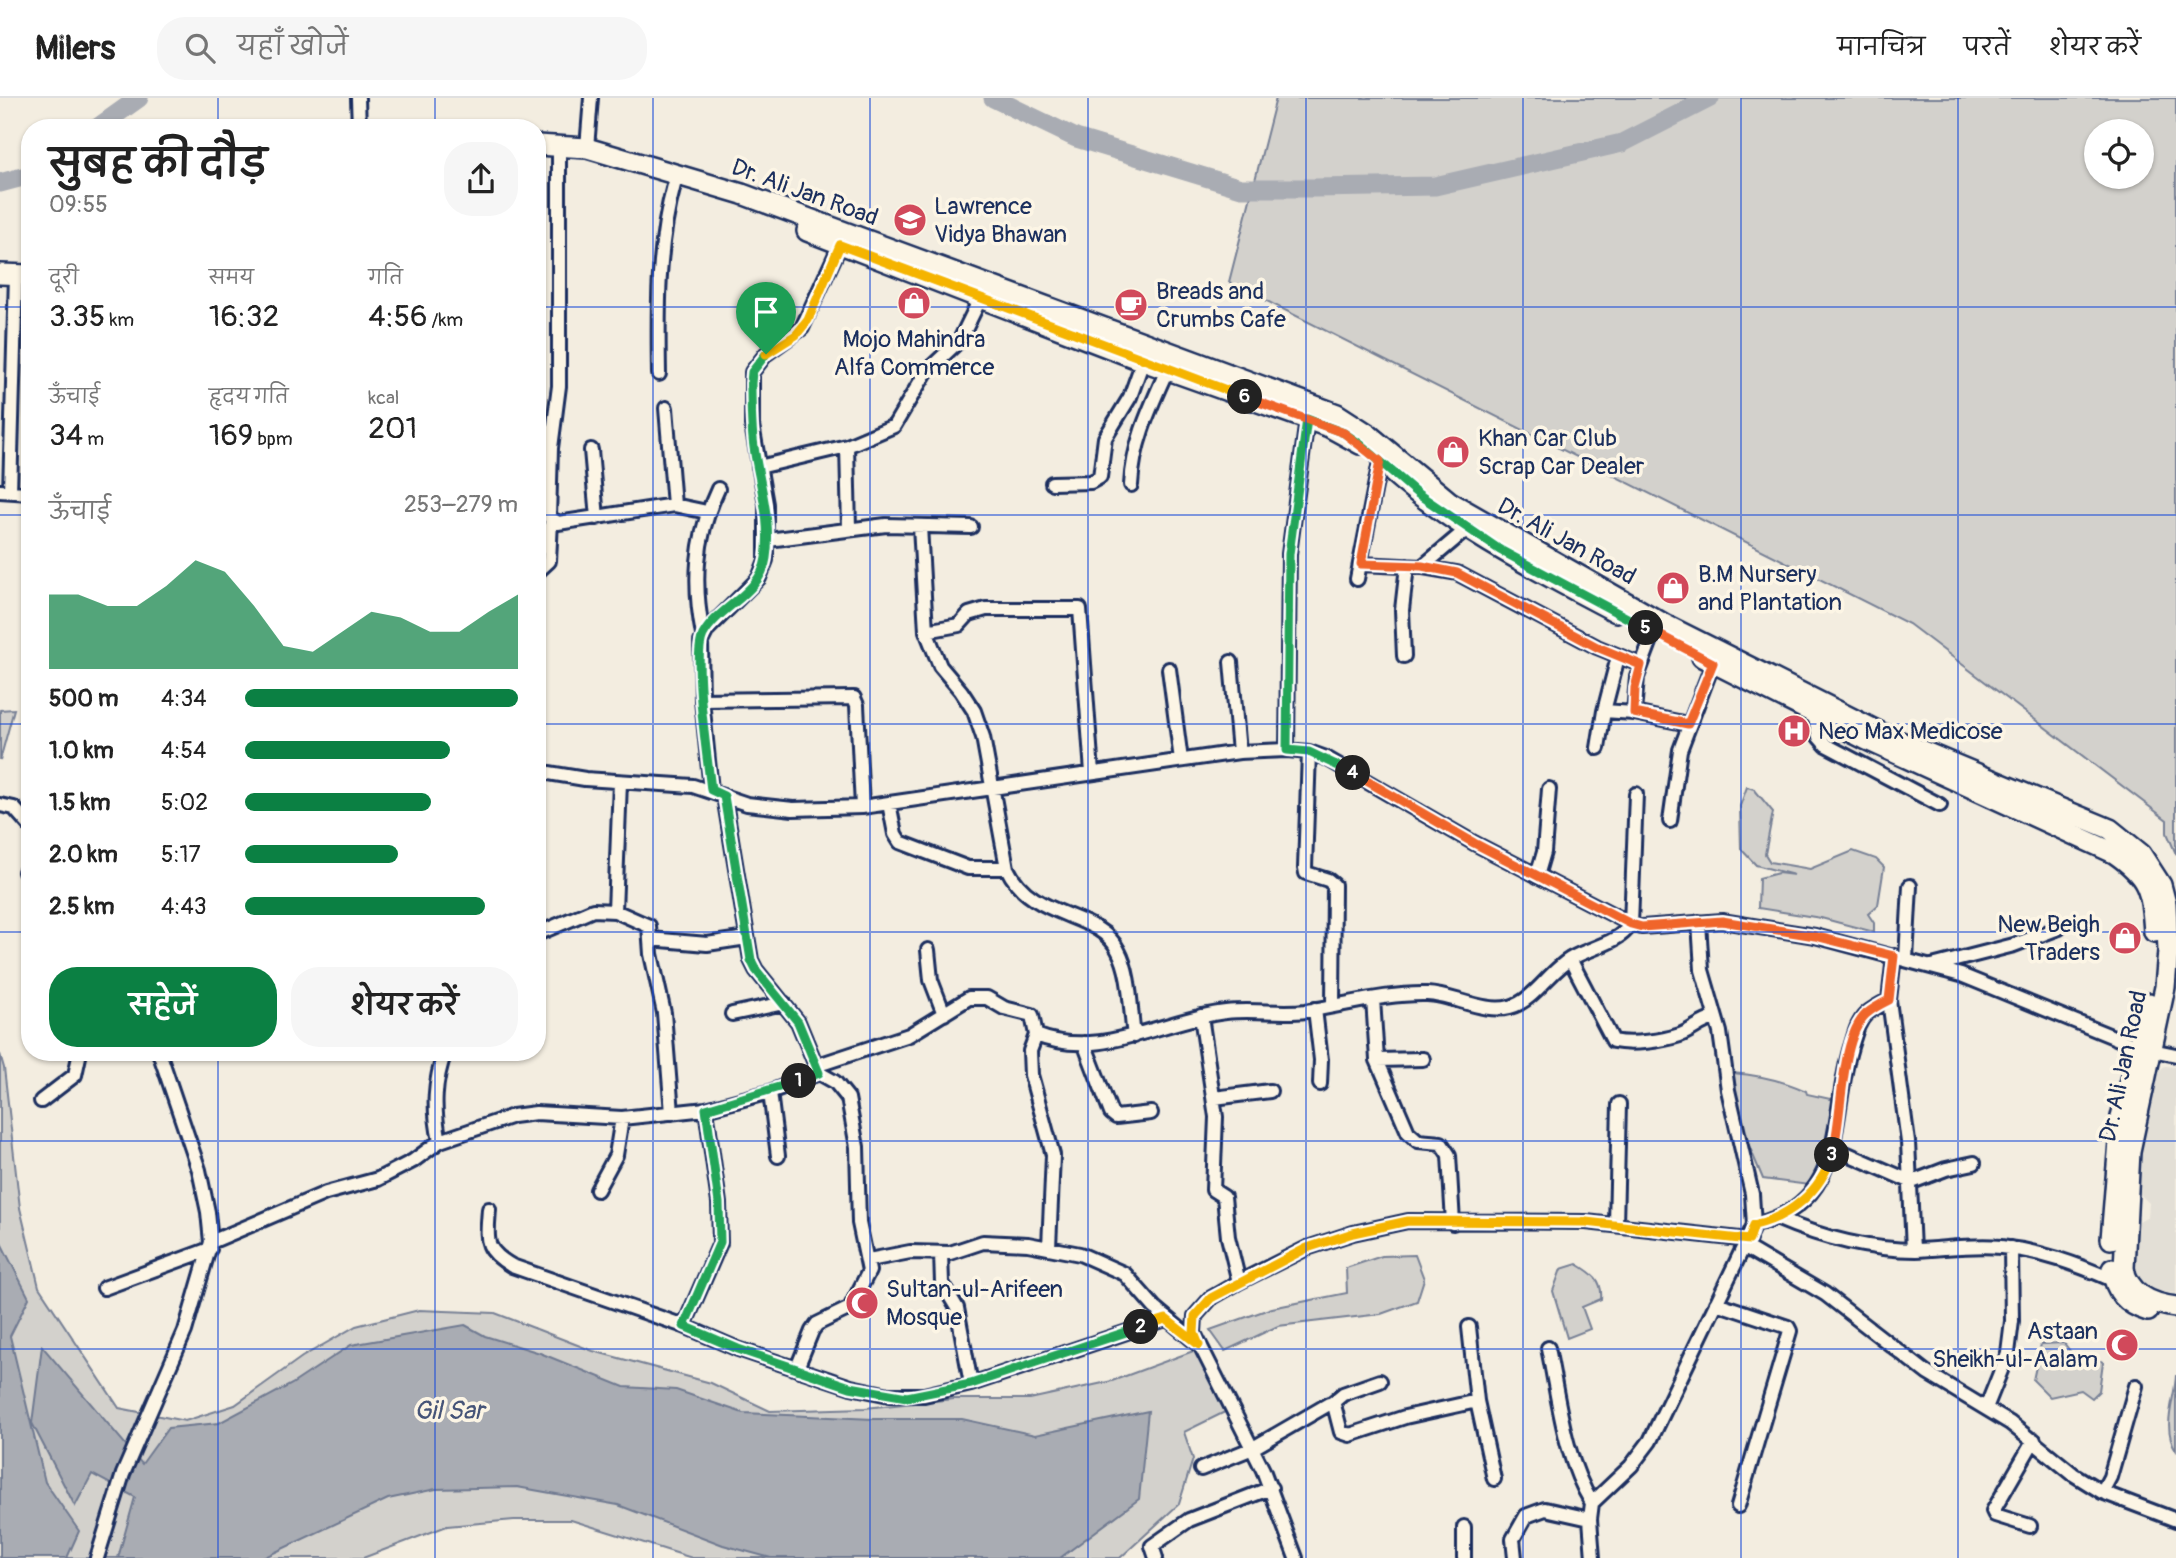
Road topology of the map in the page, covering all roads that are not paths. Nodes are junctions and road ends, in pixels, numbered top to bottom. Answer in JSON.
{"nodes":[{"id":1,"x":358,"y":98,"type":"edge"},
{"id":2,"x":591,"y":98,"type":"edge"},
{"id":3,"x":359,"y":119,"type":"edge"},
{"id":4,"x":546,"y":147,"type":"edge"},
{"id":5,"x":587,"y":148,"type":"junction"},
{"id":6,"x":559,"y":151,"type":"junction"},
{"id":7,"x":546,"y":155,"type":"edge"},
{"id":8,"x":674,"y":185,"type":"junction"},
{"id":9,"x":840,"y":245,"type":"junction"},
{"id":10,"x":0,"y":262,"type":"edge"},
{"id":11,"x":19,"y":272,"type":"edge"},
{"id":12,"x":984,"y":292,"type":"junction"},
{"id":13,"x":1143,"y":361,"type":"junction"},
{"id":14,"x":1167,"y":370,"type":"junction"},
{"id":15,"x":659,"y":374,"type":"dead end"},
{"id":16,"x":666,"y":408,"type":"dead end"},
{"id":17,"x":1307,"y":419,"type":"junction"},
{"id":18,"x":847,"y":446,"type":"junction"},
{"id":19,"x":591,"y":450,"type":"dead end"},
{"id":20,"x":1380,"y":461,"type":"junction"},
{"id":21,"x":759,"y":467,"type":"junction"},
{"id":22,"x":1052,"y":483,"type":"dead end"},
{"id":23,"x":1131,"y":485,"type":"dead end"},
{"id":24,"x":718,"y":489,"type":"dead end"},
{"id":25,"x":5,"y":492,"type":"edge"},
{"id":26,"x":674,"y":505,"type":"junction"},
{"id":27,"x":707,"y":512,"type":"junction"},
{"id":28,"x":597,"y":518,"type":"junction"},
{"id":29,"x":551,"y":521,"type":"junction"},
{"id":30,"x":920,"y":526,"type":"junction"},
{"id":31,"x":971,"y":527,"type":"dead end"},
{"id":32,"x":849,"y":528,"type":"junction"},
{"id":33,"x":1467,"y":529,"type":"junction"},
{"id":34,"x":768,"y":540,"type":"junction"},
{"id":35,"x":546,"y":564,"type":"edge"},
{"id":36,"x":1361,"y":564,"type":"junction"},
{"id":37,"x":1407,"y":566,"type":"junction"},
{"id":38,"x":1422,"y":566,"type":"junction"},
{"id":39,"x":1357,"y":579,"type":"dead end"},
{"id":40,"x":926,"y":631,"type":"junction"},
{"id":41,"x":1654,"y":632,"type":"junction"},
{"id":42,"x":703,"y":635,"type":"junction"},
{"id":43,"x":1404,"y":656,"type":"dead end"},
{"id":44,"x":1618,"y":657,"type":"junction"},
{"id":45,"x":1231,"y":663,"type":"dead end"},
{"id":46,"x":1713,"y":663,"type":"junction"},
{"id":47,"x":1641,"y":665,"type":"junction"},
{"id":48,"x":1169,"y":669,"type":"dead end"},
{"id":49,"x":702,"y":700,"type":"junction"},
{"id":50,"x":1604,"y":711,"type":"junction"},
{"id":51,"x":1634,"y":713,"type":"junction"},
{"id":52,"x":1814,"y":714,"type":"junction"},
{"id":53,"x":1688,"y":724,"type":"junction"},
{"id":54,"x":1598,"y":748,"type":"dead end"},
{"id":55,"x":1287,"y":750,"type":"junction"},
{"id":56,"x":1239,"y":752,"type":"junction"},
{"id":57,"x":1309,"y":752,"type":"junction"},
{"id":58,"x":1181,"y":760,"type":"junction"},
{"id":59,"x":546,"y":772,"type":"edge"},
{"id":60,"x":1092,"y":773,"type":"junction"},
{"id":61,"x":620,"y":782,"type":"junction"},
{"id":62,"x":1549,"y":789,"type":"dead end"},
{"id":63,"x":711,"y":790,"type":"junction"},
{"id":64,"x":994,"y":790,"type":"junction"},
{"id":65,"x":1636,"y":794,"type":"dead end"},
{"id":66,"x":724,"y":796,"type":"junction"},
{"id":67,"x":889,"y":803,"type":"junction"},
{"id":68,"x":0,"y":805,"type":"edge"},
{"id":69,"x":1940,"y":806,"type":"dead end"},
{"id":70,"x":862,"y":807,"type":"junction"},
{"id":71,"x":21,"y":816,"type":"edge"},
{"id":72,"x":1670,"y":821,"type":"dead end"},
{"id":73,"x":1007,"y":868,"type":"junction"},
{"id":74,"x":1537,"y":876,"type":"junction"},
{"id":75,"x":1910,"y":886,"type":"dead end"},
{"id":76,"x":615,"y":911,"type":"junction"},
{"id":77,"x":1699,"y":922,"type":"junction"},
{"id":78,"x":1631,"y":924,"type":"junction"},
{"id":79,"x":2059,"y":928,"type":"dead end"},
{"id":80,"x":546,"y":929,"type":"edge"},
{"id":81,"x":747,"y":938,"type":"junction"},
{"id":82,"x":650,"y":939,"type":"junction"},
{"id":83,"x":928,"y":950,"type":"dead end"},
{"id":84,"x":1900,"y":958,"type":"junction"},
{"id":85,"x":1570,"y":959,"type":"junction"},
{"id":86,"x":1931,"y":966,"type":"junction"},
{"id":87,"x":1373,"y":999,"type":"junction"},
{"id":88,"x":1889,"y":1000,"type":"junction"},
{"id":89,"x":783,"y":1003,"type":"junction"},
{"id":90,"x":1333,"y":1005,"type":"junction"},
{"id":91,"x":1315,"y":1009,"type":"junction"},
{"id":92,"x":732,"y":1014,"type":"dead end"},
{"id":93,"x":944,"y":1014,"type":"junction"},
{"id":94,"x":1200,"y":1016,"type":"junction"},
{"id":95,"x":1715,"y":1018,"type":"junction"},
{"id":96,"x":1036,"y":1035,"type":"junction"},
{"id":97,"x":1133,"y":1036,"type":"junction"},
{"id":98,"x":1084,"y":1044,"type":"junction"},
{"id":99,"x":2145,"y":1049,"type":"junction"},
{"id":100,"x":2176,"y":1055,"type":"edge"},
{"id":101,"x":1423,"y":1059,"type":"dead end"},
{"id":102,"x":1377,"y":1060,"type":"junction"},
{"id":103,"x":78,"y":1061,"type":"edge"},
{"id":104,"x":162,"y":1061,"type":"edge"},
{"id":105,"x":443,"y":1061,"type":"edge"},
{"id":106,"x":817,"y":1070,"type":"junction"},
{"id":107,"x":1320,"y":1084,"type":"dead end"},
{"id":108,"x":1270,"y":1091,"type":"dead end"},
{"id":109,"x":770,"y":1092,"type":"junction"},
{"id":110,"x":1214,"y":1098,"type":"junction"},
{"id":111,"x":41,"y":1101,"type":"dead end"},
{"id":112,"x":1619,"y":1104,"type":"dead end"},
{"id":113,"x":706,"y":1109,"type":"junction"},
{"id":114,"x":672,"y":1113,"type":"junction"},
{"id":115,"x":1151,"y":1113,"type":"dead end"},
{"id":116,"x":622,"y":1118,"type":"junction"},
{"id":117,"x":440,"y":1141,"type":"junction"},
{"id":118,"x":1834,"y":1148,"type":"junction"},
{"id":119,"x":778,"y":1157,"type":"dead end"},
{"id":120,"x":1974,"y":1163,"type":"dead end"},
{"id":121,"x":1912,"y":1182,"type":"junction"},
{"id":122,"x":597,"y":1189,"type":"dead end"},
{"id":123,"x":489,"y":1209,"type":"dead end"},
{"id":124,"x":1776,"y":1218,"type":"junction"},
{"id":125,"x":1453,"y":1223,"type":"junction"},
{"id":126,"x":1616,"y":1224,"type":"junction"},
{"id":127,"x":1754,"y":1225,"type":"junction"},
{"id":128,"x":1747,"y":1243,"type":"junction"},
{"id":129,"x":210,"y":1246,"type":"junction"},
{"id":130,"x":1049,"y":1247,"type":"junction"},
{"id":131,"x":2011,"y":1248,"type":"junction"},
{"id":132,"x":1913,"y":1250,"type":"junction"},
{"id":133,"x":941,"y":1253,"type":"junction"},
{"id":134,"x":869,"y":1261,"type":"junction"},
{"id":135,"x":2113,"y":1280,"type":"junction"},
{"id":136,"x":1239,"y":1282,"type":"junction"},
{"id":137,"x":104,"y":1288,"type":"dead end"},
{"id":138,"x":1716,"y":1303,"type":"junction"},
{"id":139,"x":2176,"y":1307,"type":"edge"},
{"id":140,"x":1166,"y":1319,"type":"junction"},
{"id":141,"x":2176,"y":1319,"type":"edge"},
{"id":142,"x":684,"y":1326,"type":"junction"},
{"id":143,"x":1469,"y":1327,"type":"dead end"},
{"id":144,"x":1199,"y":1345,"type":"junction"},
{"id":145,"x":1548,"y":1349,"type":"dead end"},
{"id":146,"x":797,"y":1368,"type":"junction"},
{"id":147,"x":1380,"y":1381,"type":"dead end"},
{"id":148,"x":971,"y":1384,"type":"junction"},
{"id":149,"x":2136,"y":1386,"type":"dead end"},
{"id":150,"x":1477,"y":1401,"type":"junction"},
{"id":151,"x":1331,"y":1404,"type":"junction"},
{"id":152,"x":1986,"y":1408,"type":"junction"},
{"id":153,"x":2034,"y":1440,"type":"junction"},
{"id":154,"x":1253,"y":1448,"type":"junction"},
{"id":155,"x":1201,"y":1469,"type":"dead end"},
{"id":156,"x":1494,"y":1479,"type":"dead end"},
{"id":157,"x":1271,"y":1488,"type":"junction"},
{"id":158,"x":2102,"y":1492,"type":"junction"},
{"id":159,"x":1592,"y":1503,"type":"junction"},
{"id":160,"x":1738,"y":1506,"type":"dead end"},
{"id":161,"x":1590,"y":1519,"type":"junction"},
{"id":162,"x":2176,"y":1520,"type":"edge"},
{"id":163,"x":2030,"y":1526,"type":"dead end"},
{"id":164,"x":1464,"y":1527,"type":"dead end"},
{"id":165,"x":97,"y":1558,"type":"edge"},
{"id":166,"x":1156,"y":1558,"type":"edge"},
{"id":167,"x":1296,"y":1558,"type":"edge"},
{"id":168,"x":1464,"y":1558,"type":"edge"},
{"id":169,"x":1515,"y":1558,"type":"edge"},
{"id":170,"x":1593,"y":1558,"type":"edge"}],
"edges":[{"from":1,"to":3,"type":"street"},
{"from":2,"to":5,"type":"street"},
{"from":4,"to":6,"type":"main road","name":"Dr. Ali Jan Road"},
{"from":5,"to":6,"type":"main road","name":"Dr. Ali Jan Road"},
{"from":5,"to":12,"type":"main road","name":"Dr. Ali Jan Road"},
{"from":6,"to":7,"type":"main road","name":"Dr. Ali Jan Road"},
{"from":6,"to":8,"type":"main road","name":"Dr. Ali Jan Road"},
{"from":6,"to":29,"type":"street"},
{"from":8,"to":9,"type":"main road","name":"Dr. Ali Jan Road"},
{"from":8,"to":15,"type":"street"},
{"from":9,"to":12,"type":"main road","name":"Dr. Ali Jan Road"},
{"from":9,"to":21,"type":"street"},
{"from":10,"to":11,"type":"main road"},
{"from":11,"to":25,"type":"street"},
{"from":12,"to":13,"type":"main road","name":"Dr. Ali Jan Road"},
{"from":12,"to":18,"type":"street"},
{"from":12,"to":99,"type":"main road","name":"Dr. Ali Jan Road"},
{"from":13,"to":14,"type":"main road","name":"Dr. Ali Jan Road"},
{"from":13,"to":22,"type":"street"},
{"from":14,"to":17,"type":"main road","name":"Dr. Ali Jan Road"},
{"from":14,"to":23,"type":"street"},
{"from":16,"to":26,"type":"street"},
{"from":17,"to":20,"type":"main road","name":"Dr. Ali Jan Road"},
{"from":17,"to":55,"type":"street"},
{"from":18,"to":21,"type":"street"},
{"from":18,"to":32,"type":"street"},
{"from":19,"to":28,"type":"street"},
{"from":20,"to":33,"type":"main road","name":"Dr. Ali Jan Road"},
{"from":20,"to":36,"type":"street"},
{"from":21,"to":34,"type":"street"},
{"from":24,"to":27,"type":"street"},
{"from":26,"to":27,"type":"street"},
{"from":26,"to":28,"type":"street"},
{"from":27,"to":42,"type":"street"},
{"from":28,"to":29,"type":"street"},
{"from":29,"to":35,"type":"street"},
{"from":30,"to":31,"type":"street"},
{"from":30,"to":32,"type":"street"},
{"from":30,"to":40,"type":"street"},
{"from":32,"to":34,"type":"street"},
{"from":33,"to":38,"type":"street"},
{"from":33,"to":41,"type":"main road","name":"Dr. Ali Jan Road"},
{"from":34,"to":42,"type":"street"},
{"from":36,"to":37,"type":"street"},
{"from":36,"to":39,"type":"street"},
{"from":37,"to":38,"type":"street"},
{"from":37,"to":43,"type":"street"},
{"from":38,"to":44,"type":"street"},
{"from":40,"to":60,"type":"street"},
{"from":40,"to":64,"type":"street"},
{"from":41,"to":46,"type":"main road","name":"Dr. Ali Jan Road"},
{"from":41,"to":47,"type":"street"},
{"from":42,"to":49,"type":"street"},
{"from":44,"to":47,"type":"street"},
{"from":44,"to":50,"type":"street"},
{"from":45,"to":56,"type":"street"},
{"from":46,"to":52,"type":"main road","name":"Dr. Ali Jan Road"},
{"from":46,"to":53,"type":"street"},
{"from":47,"to":51,"type":"street"},
{"from":48,"to":58,"type":"street"},
{"from":49,"to":63,"type":"street"},
{"from":49,"to":70,"type":"street"},
{"from":50,"to":51,"type":"street"},
{"from":50,"to":54,"type":"street"},
{"from":51,"to":53,"type":"street"},
{"from":52,"to":69,"type":"street"},
{"from":52,"to":99,"type":"main road","name":"Dr. Ali Jan Road"},
{"from":53,"to":72,"type":"street"},
{"from":55,"to":56,"type":"street"},
{"from":55,"to":57,"type":"street"},
{"from":56,"to":58,"type":"street"},
{"from":57,"to":74,"type":"street"},
{"from":57,"to":90,"type":"street"},
{"from":58,"to":60,"type":"street"},
{"from":59,"to":61,"type":"street"},
{"from":60,"to":64,"type":"street"},
{"from":61,"to":63,"type":"street"},
{"from":61,"to":76,"type":"street"},
{"from":62,"to":74,"type":"street"},
{"from":63,"to":66,"type":"street"},
{"from":64,"to":67,"type":"street"},
{"from":64,"to":73,"type":"street"},
{"from":65,"to":78,"type":"street"},
{"from":66,"to":70,"type":"street"},
{"from":66,"to":81,"type":"street"},
{"from":67,"to":70,"type":"street"},
{"from":67,"to":73,"type":"street"},
{"from":68,"to":71,"type":"street"},
{"from":73,"to":97,"type":"street"},
{"from":74,"to":78,"type":"street"},
{"from":75,"to":84,"type":"street"},
{"from":76,"to":80,"type":"street"},
{"from":76,"to":82,"type":"street"},
{"from":77,"to":78,"type":"street"},
{"from":77,"to":84,"type":"street"},
{"from":77,"to":95,"type":"street"},
{"from":78,"to":85,"type":"street"},
{"from":79,"to":86,"type":"street"},
{"from":81,"to":82,"type":"street"},
{"from":81,"to":89,"type":"street"},
{"from":82,"to":114,"type":"street"},
{"from":83,"to":93,"type":"street"},
{"from":84,"to":86,"type":"street"},
{"from":84,"to":88,"type":"street"},
{"from":85,"to":87,"type":"street"},
{"from":85,"to":95,"type":"street"},
{"from":86,"to":99,"type":"street"},
{"from":87,"to":90,"type":"street"},
{"from":87,"to":102,"type":"street"},
{"from":88,"to":118,"type":"street"},
{"from":88,"to":121,"type":"street"},
{"from":89,"to":92,"type":"street"},
{"from":89,"to":106,"type":"street"},
{"from":90,"to":91,"type":"street"},
{"from":91,"to":94,"type":"street"},
{"from":91,"to":107,"type":"street"},
{"from":93,"to":96,"type":"street"},
{"from":93,"to":106,"type":"street"},
{"from":94,"to":97,"type":"street"},
{"from":94,"to":110,"type":"street"},
{"from":95,"to":127,"type":"street"},
{"from":96,"to":98,"type":"street"},
{"from":96,"to":130,"type":"street"},
{"from":97,"to":98,"type":"street"},
{"from":98,"to":115,"type":"street"},
{"from":99,"to":100,"type":"street"},
{"from":99,"to":135,"type":"main road","name":"Dr. Ali Jan Road"},
{"from":99,"to":139,"type":"main road","name":"Dr. Ali Jan Road"},
{"from":101,"to":102,"type":"street"},
{"from":102,"to":125,"type":"street"},
{"from":103,"to":111,"type":"street"},
{"from":104,"to":129,"type":"street"},
{"from":105,"to":117,"type":"street"},
{"from":106,"to":109,"type":"street"},
{"from":106,"to":134,"type":"street"},
{"from":108,"to":110,"type":"street"},
{"from":109,"to":113,"type":"street"},
{"from":109,"to":119,"type":"street"},
{"from":110,"to":136,"type":"street"},
{"from":112,"to":126,"type":"street"},
{"from":113,"to":114,"type":"street"},
{"from":113,"to":142,"type":"street"},
{"from":114,"to":116,"type":"street"},
{"from":116,"to":117,"type":"street"},
{"from":116,"to":122,"type":"street"},
{"from":117,"to":129,"type":"street"},
{"from":118,"to":121,"type":"street"},
{"from":118,"to":124,"type":"street"},
{"from":120,"to":121,"type":"street"},
{"from":121,"to":132,"type":"street"},
{"from":123,"to":142,"type":"street"},
{"from":124,"to":127,"type":"street"},
{"from":124,"to":132,"type":"street"},
{"from":125,"to":126,"type":"street"},
{"from":125,"to":136,"type":"street"},
{"from":126,"to":128,"type":"street"},
{"from":127,"to":128,"type":"street"},
{"from":128,"to":138,"type":"street"},
{"from":128,"to":152,"type":"street"},
{"from":129,"to":137,"type":"street"},
{"from":129,"to":165,"type":"street"},
{"from":130,"to":133,"type":"street"},
{"from":130,"to":140,"type":"street"},
{"from":131,"to":132,"type":"street"},
{"from":131,"to":135,"type":"street"},
{"from":131,"to":152,"type":"street"},
{"from":133,"to":134,"type":"street"},
{"from":133,"to":148,"type":"street"},
{"from":134,"to":146,"type":"street"},
{"from":135,"to":141,"type":"main road"},
{"from":136,"to":144,"type":"street"},
{"from":138,"to":159,"type":"street"},
{"from":138,"to":160,"type":"street"},
{"from":140,"to":144,"type":"street"},
{"from":140,"to":148,"type":"street"},
{"from":142,"to":146,"type":"street"},
{"from":143,"to":150,"type":"street"},
{"from":144,"to":154,"type":"street"},
{"from":145,"to":159,"type":"street"},
{"from":146,"to":148,"type":"street"},
{"from":147,"to":151,"type":"street"},
{"from":149,"to":158,"type":"street"},
{"from":150,"to":151,"type":"street"},
{"from":150,"to":156,"type":"street"},
{"from":151,"to":154,"type":"street"},
{"from":152,"to":153,"type":"street"},
{"from":153,"to":158,"type":"street"},
{"from":153,"to":163,"type":"street"},
{"from":154,"to":155,"type":"street"},
{"from":154,"to":157,"type":"street"},
{"from":157,"to":166,"type":"street"},
{"from":157,"to":167,"type":"street"},
{"from":158,"to":162,"type":"street"},
{"from":159,"to":161,"type":"street"},
{"from":161,"to":169,"type":"street"},
{"from":161,"to":170,"type":"street"},
{"from":164,"to":168,"type":"street"}]}
